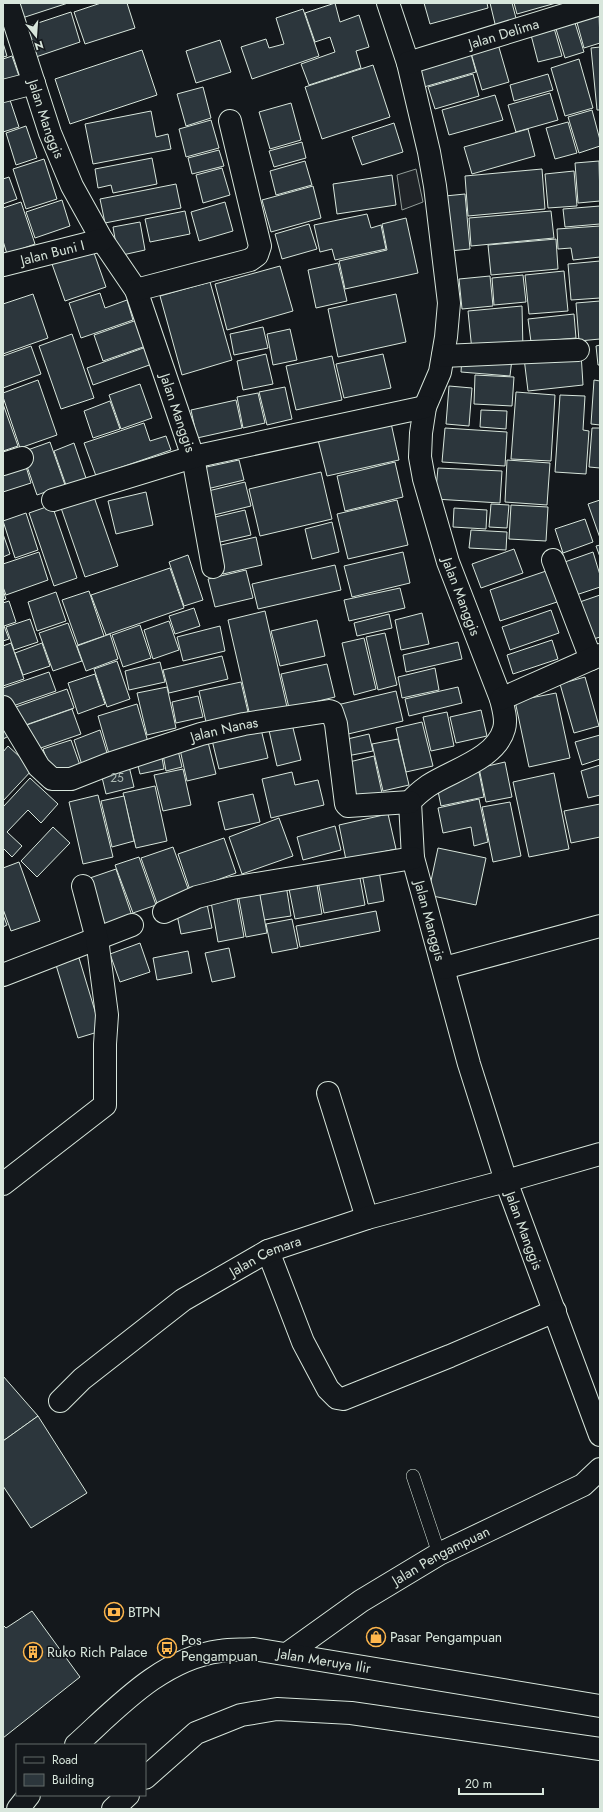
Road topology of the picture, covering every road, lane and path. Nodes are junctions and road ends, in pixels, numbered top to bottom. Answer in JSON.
{"nodes":[{"id":1,"x":8,"y":3,"type":"edge"},
{"id":2,"x":388,"y":3,"type":"edge"},
{"id":3,"x":600,"y":4,"type":"edge"},
{"id":4,"x":408,"y":63,"type":"junction"},
{"id":5,"x":34,"y":83,"type":"junction"},
{"id":6,"x":3,"y":92,"type":"edge"},
{"id":7,"x":230,"y":121,"type":"dead end"},
{"id":8,"x":102,"y":240,"type":"junction"},
{"id":9,"x":3,"y":265,"type":"edge"},
{"id":10,"x":136,"y":290,"type":"junction"},
{"id":11,"x":578,"y":350,"type":"dead end"},
{"id":12,"x":443,"y":356,"type":"junction"},
{"id":13,"x":426,"y":408,"type":"junction"},
{"id":14,"x":193,"y":457,"type":"junction"},
{"id":15,"x":53,"y":500,"type":"dead end"},
{"id":16,"x":553,"y":560,"type":"dead end"},
{"id":17,"x":213,"y":567,"type":"dead end"},
{"id":18,"x":596,"y":657,"type":"edge"},
{"id":19,"x":501,"y":699,"type":"junction"},
{"id":20,"x":3,"y":707,"type":"edge"},
{"id":21,"x":410,"y":802,"type":"junction"},
{"id":22,"x":413,"y":858,"type":"junction"},
{"id":23,"x":83,"y":886,"type":"dead end"},
{"id":24,"x":164,"y":912,"type":"dead end"},
{"id":25,"x":132,"y":925,"type":"dead end"},
{"id":26,"x":600,"y":926,"type":"edge"},
{"id":27,"x":97,"y":939,"type":"junction"},
{"id":28,"x":444,"y":968,"type":"junction"},
{"id":29,"x":3,"y":975,"type":"edge"},
{"id":30,"x":328,"y":1093,"type":"dead end"},
{"id":31,"x":600,"y":1154,"type":"edge"},
{"id":32,"x":506,"y":1181,"type":"junction"},
{"id":33,"x":3,"y":1184,"type":"edge"},
{"id":34,"x":367,"y":1218,"type":"junction"},
{"id":35,"x":268,"y":1251,"type":"junction"},
{"id":36,"x":555,"y":1311,"type":"junction"},
{"id":37,"x":60,"y":1401,"type":"dead end"},
{"id":38,"x":600,"y":1435,"type":"edge"},
{"id":39,"x":600,"y":1469,"type":"edge"},
{"id":40,"x":413,"y":1476,"type":"dead end"},
{"id":41,"x":439,"y":1554,"type":"junction"},
{"id":42,"x":287,"y":1654,"type":"junction"},
{"id":43,"x":600,"y":1706,"type":"edge"},
{"id":44,"x":77,"y":1744,"type":"edge"},
{"id":45,"x":600,"y":1749,"type":"edge"},
{"id":46,"x":146,"y":1777,"type":"edge"},
{"id":47,"x":29,"y":1796,"type":"edge"},
{"id":48,"x":127,"y":1796,"type":"edge"},
{"id":49,"x":18,"y":1809,"type":"edge"},
{"id":50,"x":114,"y":1809,"type":"edge"}],
"edges":[{"from":1,"to":5,"type":"street","name":"Jalan Manggis"},
{"from":2,"to":4,"type":"street"},
{"from":3,"to":4,"type":"street","name":"Jalan Delima"},
{"from":4,"to":12,"type":"street"},
{"from":5,"to":6,"type":"street"},
{"from":5,"to":8,"type":"street","name":"Jalan Manggis"},
{"from":7,"to":10,"type":"street"},
{"from":8,"to":9,"type":"street","name":"Jalan Buni I"},
{"from":8,"to":10,"type":"street","name":"Jalan Manggis"},
{"from":10,"to":14,"type":"street","name":"Jalan Manggis"},
{"from":11,"to":12,"type":"street"},
{"from":12,"to":13,"type":"street"},
{"from":13,"to":14,"type":"street","name":"Jalan Manggis"},
{"from":13,"to":19,"type":"street","name":"Jalan Manggis"},
{"from":14,"to":15,"type":"street"},
{"from":14,"to":17,"type":"street"},
{"from":16,"to":18,"type":"street"},
{"from":18,"to":19,"type":"street"},
{"from":19,"to":21,"type":"street","name":"Jalan Manggis"},
{"from":20,"to":21,"type":"street","name":"Jalan Nanas"},
{"from":21,"to":22,"type":"street","name":"Jalan Manggis"},
{"from":22,"to":24,"type":"street"},
{"from":22,"to":28,"type":"street","name":"Jalan Manggis"},
{"from":23,"to":27,"type":"street"},
{"from":25,"to":27,"type":"street"},
{"from":26,"to":28,"type":"street"},
{"from":27,"to":29,"type":"street"},
{"from":27,"to":33,"type":"street"},
{"from":28,"to":32,"type":"street","name":"Jalan Manggis"},
{"from":30,"to":34,"type":"street"},
{"from":31,"to":32,"type":"street","name":"Jalan Cemara"},
{"from":32,"to":34,"type":"street","name":"Jalan Cemara"},
{"from":32,"to":36,"type":"street","name":"Jalan Manggis"},
{"from":34,"to":35,"type":"street","name":"Jalan Cemara"},
{"from":35,"to":36,"type":"street"},
{"from":35,"to":37,"type":"street","name":"Jalan Cemara"},
{"from":36,"to":38,"type":"street","name":"Jalan Manggis"},
{"from":39,"to":41,"type":"street","name":"Jalan Pengampuan"},
{"from":40,"to":41,"type":"lane"},
{"from":41,"to":42,"type":"street","name":"Jalan Pengampuan"},
{"from":42,"to":43,"type":"street","name":"Jalan Meruya Ilir"},
{"from":42,"to":44,"type":"street","name":"Jalan Meruya Ilir"},
{"from":45,"to":46,"type":"street"},
{"from":47,"to":49,"type":"street"},
{"from":48,"to":50,"type":"street"}]}
